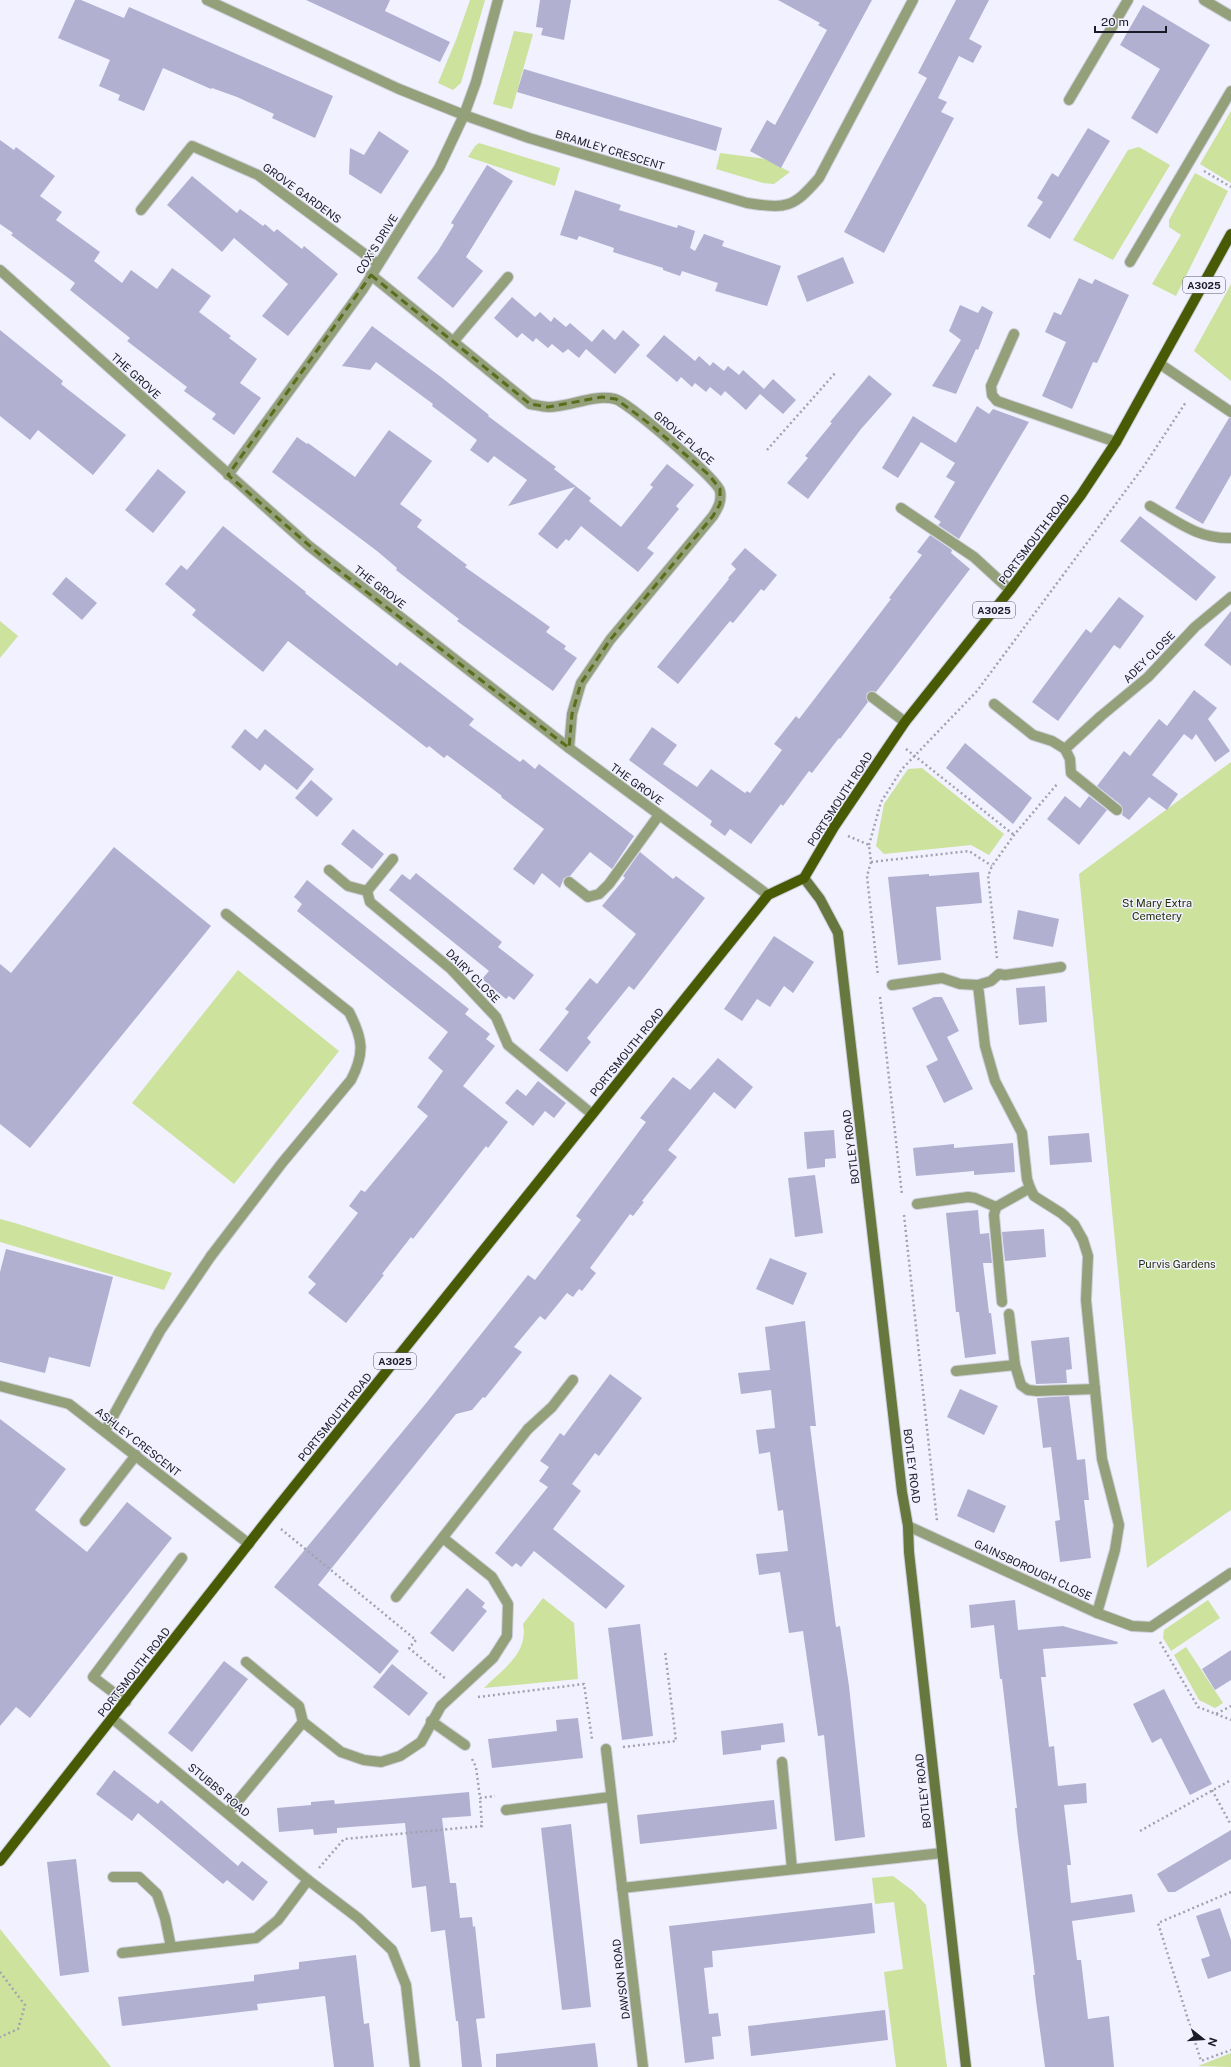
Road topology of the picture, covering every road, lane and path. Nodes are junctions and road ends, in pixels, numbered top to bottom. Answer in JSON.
{"nodes":[{"id":1,"x":207,"y":0,"type":"edge"},
{"id":2,"x":498,"y":0,"type":"edge"},
{"id":3,"x":913,"y":0,"type":"edge"},
{"id":4,"x":1128,"y":0,"type":"edge"},
{"id":5,"x":1204,"y":0,"type":"edge"},
{"id":6,"x":1231,"y":16,"type":"edge"},
{"id":7,"x":1231,"y":91,"type":"edge"},
{"id":8,"x":1068,"y":100,"type":"dead end"},
{"id":9,"x":464,"y":115,"type":"junction"},
{"id":10,"x":1189,"y":163,"type":"junction"},
{"id":11,"x":1231,"y":187,"type":"edge"},
{"id":12,"x":141,"y":210,"type":"dead end"},
{"id":13,"x":1231,"y":234,"type":"edge"},
{"id":14,"x":1130,"y":262,"type":"dead end"},
{"id":15,"x":378,"y":264,"type":"junction"},
{"id":16,"x":0,"y":270,"type":"edge"},
{"id":17,"x":371,"y":275,"type":"junction"},
{"id":18,"x":508,"y":277,"type":"dead end"},
{"id":19,"x":1014,"y":334,"type":"dead end"},
{"id":20,"x":452,"y":342,"type":"junction"},
{"id":21,"x":1160,"y":364,"type":"junction"},
{"id":22,"x":836,"y":372,"type":"dead end"},
{"id":23,"x":1194,"y":388,"type":"junction"},
{"id":24,"x":1231,"y":412,"type":"edge"},
{"id":25,"x":1116,"y":442,"type":"junction"},
{"id":26,"x":767,"y":450,"type":"dead end"},
{"id":27,"x":228,"y":475,"type":"junction"},
{"id":28,"x":1150,"y":506,"type":"dead end"},
{"id":29,"x":901,"y":508,"type":"dead end"},
{"id":30,"x":1231,"y":538,"type":"edge"},
{"id":31,"x":1010,"y":590,"type":"junction"},
{"id":32,"x":1231,"y":597,"type":"edge"},
{"id":33,"x":872,"y":697,"type":"dead end"},
{"id":34,"x":994,"y":704,"type":"dead end"},
{"id":35,"x":905,"y":722,"type":"junction"},
{"id":36,"x":893,"y":738,"type":"junction"},
{"id":37,"x":569,"y":748,"type":"junction"},
{"id":38,"x":1065,"y":749,"type":"junction"},
{"id":39,"x":915,"y":756,"type":"junction"},
{"id":40,"x":1071,"y":773,"type":"junction"},
{"id":41,"x":1117,"y":810,"type":"dead end"},
{"id":42,"x":659,"y":815,"type":"junction"},
{"id":43,"x":834,"y":827,"type":"junction"},
{"id":44,"x":1014,"y":835,"type":"junction"},
{"id":45,"x":869,"y":846,"type":"junction"},
{"id":46,"x":393,"y":859,"type":"dead end"},
{"id":47,"x":992,"y":866,"type":"junction"},
{"id":48,"x":329,"y":870,"type":"dead end"},
{"id":49,"x":804,"y":878,"type":"junction"},
{"id":50,"x":569,"y":882,"type":"dead end"},
{"id":51,"x":367,"y":891,"type":"junction"},
{"id":52,"x":768,"y":895,"type":"junction"},
{"id":53,"x":226,"y":914,"type":"dead end"},
{"id":54,"x":1061,"y":967,"type":"dead end"},
{"id":55,"x":999,"y":974,"type":"junction"},
{"id":56,"x":892,"y":985,"type":"dead end"},
{"id":57,"x":978,"y":985,"type":"junction"},
{"id":58,"x":592,"y":1114,"type":"junction"},
{"id":59,"x":1030,"y":1188,"type":"junction"},
{"id":60,"x":917,"y":1204,"type":"dead end"},
{"id":61,"x":996,"y":1207,"type":"junction"},
{"id":62,"x":1002,"y":1302,"type":"dead end"},
{"id":63,"x":1009,"y":1314,"type":"dead end"},
{"id":64,"x":1015,"y":1366,"type":"junction"},
{"id":65,"x":956,"y":1371,"type":"dead end"},
{"id":66,"x":573,"y":1380,"type":"dead end"},
{"id":67,"x":0,"y":1386,"type":"edge"},
{"id":68,"x":1095,"y":1389,"type":"junction"},
{"id":69,"x":105,"y":1431,"type":"junction"},
{"id":70,"x":136,"y":1455,"type":"junction"},
{"id":71,"x":268,"y":1519,"type":"junction"},
{"id":72,"x":85,"y":1520,"type":"dead end"},
{"id":73,"x":908,"y":1526,"type":"junction"},
{"id":74,"x":443,"y":1538,"type":"junction"},
{"id":75,"x":249,"y":1544,"type":"junction"},
{"id":76,"x":182,"y":1558,"type":"dead end"},
{"id":77,"x":1231,"y":1573,"type":"edge"},
{"id":78,"x":396,"y":1597,"type":"dead end"},
{"id":79,"x":1098,"y":1613,"type":"junction"},
{"id":80,"x":1151,"y":1627,"type":"junction"},
{"id":81,"x":665,"y":1651,"type":"dead end"},
{"id":82,"x":246,"y":1662,"type":"dead end"},
{"id":83,"x":459,"y":1689,"type":"junction"},
{"id":84,"x":126,"y":1702,"type":"junction"},
{"id":85,"x":1231,"y":1706,"type":"edge"},
{"id":86,"x":1216,"y":1714,"type":"junction"},
{"id":87,"x":113,"y":1719,"type":"junction"},
{"id":88,"x":1231,"y":1720,"type":"edge"},
{"id":89,"x":431,"y":1721,"type":"junction"},
{"id":90,"x":303,"y":1722,"type":"junction"},
{"id":91,"x":465,"y":1745,"type":"joint"},
{"id":92,"x":606,"y":1749,"type":"junction"},
{"id":93,"x":782,"y":1762,"type":"dead end"},
{"id":94,"x":1231,"y":1780,"type":"edge"},
{"id":95,"x":1212,"y":1790,"type":"junction"},
{"id":96,"x":610,"y":1797,"type":"junction"},
{"id":97,"x":480,"y":1798,"type":"junction"},
{"id":98,"x":506,"y":1810,"type":"joint"},
{"id":99,"x":228,"y":1814,"type":"junction"},
{"id":100,"x":1231,"y":1825,"type":"edge"},
{"id":101,"x":1140,"y":1831,"type":"dead end"},
{"id":102,"x":942,"y":1852,"type":"junction"},
{"id":103,"x":0,"y":1862,"type":"edge"},
{"id":104,"x":792,"y":1869,"type":"junction"},
{"id":105,"x":113,"y":1877,"type":"dead end"},
{"id":106,"x":308,"y":1880,"type":"junction"},
{"id":107,"x":622,"y":1888,"type":"junction"},
{"id":108,"x":1231,"y":1892,"type":"edge"},
{"id":109,"x":171,"y":1947,"type":"junction"},
{"id":110,"x":122,"y":1953,"type":"dead end"},
{"id":111,"x":0,"y":1972,"type":"edge"},
{"id":112,"x":0,"y":2037,"type":"edge"},
{"id":113,"x":1231,"y":2050,"type":"edge"},
{"id":114,"x":415,"y":2067,"type":"edge"},
{"id":115,"x":643,"y":2067,"type":"edge"},
{"id":116,"x":966,"y":2067,"type":"edge"}],
"edges":[{"from":1,"to":9,"type":"street","name":"BRAMLEY CRESCENT"},
{"from":2,"to":9,"type":"street","name":"COX'S DRIVE"},
{"from":3,"to":9,"type":"street","name":"BRAMLEY CRESCENT"},
{"from":4,"to":8,"type":"street"},
{"from":5,"to":6,"type":"street"},
{"from":7,"to":10,"type":"street"},
{"from":9,"to":15,"type":"street","name":"COX'S DRIVE"},
{"from":10,"to":11,"type":"path"},
{"from":10,"to":14,"type":"street"},
{"from":12,"to":15,"type":"street","name":"GROVE GARDENS"},
{"from":13,"to":21,"type":"main road","name":"PORTSMOUTH ROAD","number":"A3025"},
{"from":15,"to":17,"type":"street","name":"COX'S DRIVE"},
{"from":16,"to":27,"type":"street","name":"THE GROVE"},
{"from":17,"to":20,"type":"street","name":"GROVE PLACE"},
{"from":17,"to":27,"type":"street","name":"COX'S DRIVE"},
{"from":18,"to":20,"type":"street"},
{"from":19,"to":25,"type":"street"},
{"from":20,"to":37,"type":"street","name":"GROVE PLACE"},
{"from":21,"to":23,"type":"street"},
{"from":21,"to":25,"type":"main road","name":"PORTSMOUTH ROAD","number":"A3025"},
{"from":22,"to":26,"type":"path"},
{"from":23,"to":24,"type":"street"},
{"from":23,"to":39,"type":"path"},
{"from":25,"to":31,"type":"main road","name":"PORTSMOUTH ROAD","number":"A3025"},
{"from":27,"to":37,"type":"street","name":"THE GROVE"},
{"from":28,"to":30,"type":"street"},
{"from":29,"to":31,"type":"street"},
{"from":31,"to":35,"type":"main road","name":"PORTSMOUTH ROAD","number":"A3025"},
{"from":32,"to":38,"type":"street","name":"ADEY CLOSE"},
{"from":33,"to":35,"type":"street"},
{"from":34,"to":38,"type":"street"},
{"from":35,"to":36,"type":"main road","name":"PORTSMOUTH ROAD","number":"A3025"},
{"from":36,"to":39,"type":"path"},
{"from":36,"to":43,"type":"main road","name":"PORTSMOUTH ROAD","number":"A3025"},
{"from":37,"to":42,"type":"street","name":"THE GROVE"},
{"from":38,"to":40,"type":"street"},
{"from":39,"to":44,"type":"path"},
{"from":39,"to":45,"type":"path"},
{"from":40,"to":41,"type":"street"},
{"from":40,"to":44,"type":"path"},
{"from":42,"to":50,"type":"street"},
{"from":42,"to":52,"type":"street","name":"THE GROVE"},
{"from":43,"to":45,"type":"path"},
{"from":43,"to":49,"type":"main road","name":"PORTSMOUTH ROAD","number":"A3025"},
{"from":44,"to":47,"type":"path"},
{"from":45,"to":47,"type":"path"},
{"from":46,"to":51,"type":"street"},
{"from":47,"to":55,"type":"path"},
{"from":48,"to":51,"type":"street"},
{"from":49,"to":52,"type":"main road","name":"PORTSMOUTH ROAD","number":"A3025"},
{"from":49,"to":73,"type":"main road","name":"BOTLEY ROAD"},
{"from":51,"to":58,"type":"street","name":"DAIRY CLOSE"},
{"from":52,"to":58,"type":"main road","name":"PORTSMOUTH ROAD","number":"A3025"},
{"from":53,"to":69,"type":"street"},
{"from":54,"to":55,"type":"street"},
{"from":55,"to":57,"type":"street"},
{"from":56,"to":57,"type":"street"},
{"from":57,"to":59,"type":"street"},
{"from":58,"to":71,"type":"main road","name":"PORTSMOUTH ROAD","number":"A3025"},
{"from":59,"to":61,"type":"street"},
{"from":59,"to":68,"type":"street"},
{"from":60,"to":61,"type":"street"},
{"from":61,"to":62,"type":"street"},
{"from":63,"to":64,"type":"street"},
{"from":64,"to":65,"type":"street"},
{"from":64,"to":68,"type":"street"},
{"from":66,"to":74,"type":"street"},
{"from":67,"to":69,"type":"street","name":"ASHLEY CRESCENT"},
{"from":68,"to":79,"type":"street"},
{"from":69,"to":70,"type":"street","name":"ASHLEY CRESCENT"},
{"from":70,"to":72,"type":"street"},
{"from":70,"to":75,"type":"street","name":"ASHLEY CRESCENT"},
{"from":71,"to":75,"type":"main road","name":"PORTSMOUTH ROAD","number":"A3025"},
{"from":71,"to":83,"type":"path"},
{"from":73,"to":79,"type":"street","name":"GAINSBOROUGH CLOSE"},
{"from":73,"to":102,"type":"main road","name":"BOTLEY ROAD"},
{"from":74,"to":78,"type":"street"},
{"from":74,"to":83,"type":"street"},
{"from":75,"to":84,"type":"main road","name":"PORTSMOUTH ROAD","number":"A3025"},
{"from":76,"to":84,"type":"street"},
{"from":77,"to":80,"type":"street"},
{"from":79,"to":80,"type":"street","name":"GAINSBOROUGH CLOSE"},
{"from":80,"to":86,"type":"path"},
{"from":81,"to":92,"type":"path"},
{"from":82,"to":90,"type":"street"},
{"from":83,"to":89,"type":"street"},
{"from":83,"to":92,"type":"path"},
{"from":84,"to":87,"type":"main road","name":"PORTSMOUTH ROAD","number":"A3025"},
{"from":85,"to":86,"type":"path"},
{"from":86,"to":88,"type":"path"},
{"from":87,"to":99,"type":"street","name":"STUBBS ROAD"},
{"from":87,"to":103,"type":"main road","name":"PORTSMOUTH ROAD","number":"A3025"},
{"from":89,"to":90,"type":"street"},
{"from":89,"to":91,"type":"street"},
{"from":90,"to":99,"type":"street"},
{"from":91,"to":97,"type":"path"},
{"from":92,"to":96,"type":"street","name":"DAWSON ROAD"},
{"from":93,"to":104,"type":"street"},
{"from":94,"to":95,"type":"path"},
{"from":95,"to":100,"type":"path"},
{"from":95,"to":101,"type":"path"},
{"from":96,"to":98,"type":"street"},
{"from":96,"to":107,"type":"street","name":"DAWSON ROAD"},
{"from":97,"to":98,"type":"path"},
{"from":97,"to":106,"type":"path"},
{"from":99,"to":106,"type":"street","name":"STUBBS ROAD"},
{"from":102,"to":104,"type":"street"},
{"from":102,"to":116,"type":"main road","name":"BOTLEY ROAD"},
{"from":104,"to":107,"type":"street"},
{"from":105,"to":109,"type":"street"},
{"from":106,"to":109,"type":"street"},
{"from":106,"to":114,"type":"street","name":"STUBBS ROAD"},
{"from":107,"to":115,"type":"street","name":"DAWSON ROAD"},
{"from":108,"to":113,"type":"path"},
{"from":109,"to":110,"type":"street"},
{"from":111,"to":112,"type":"path"}]}
